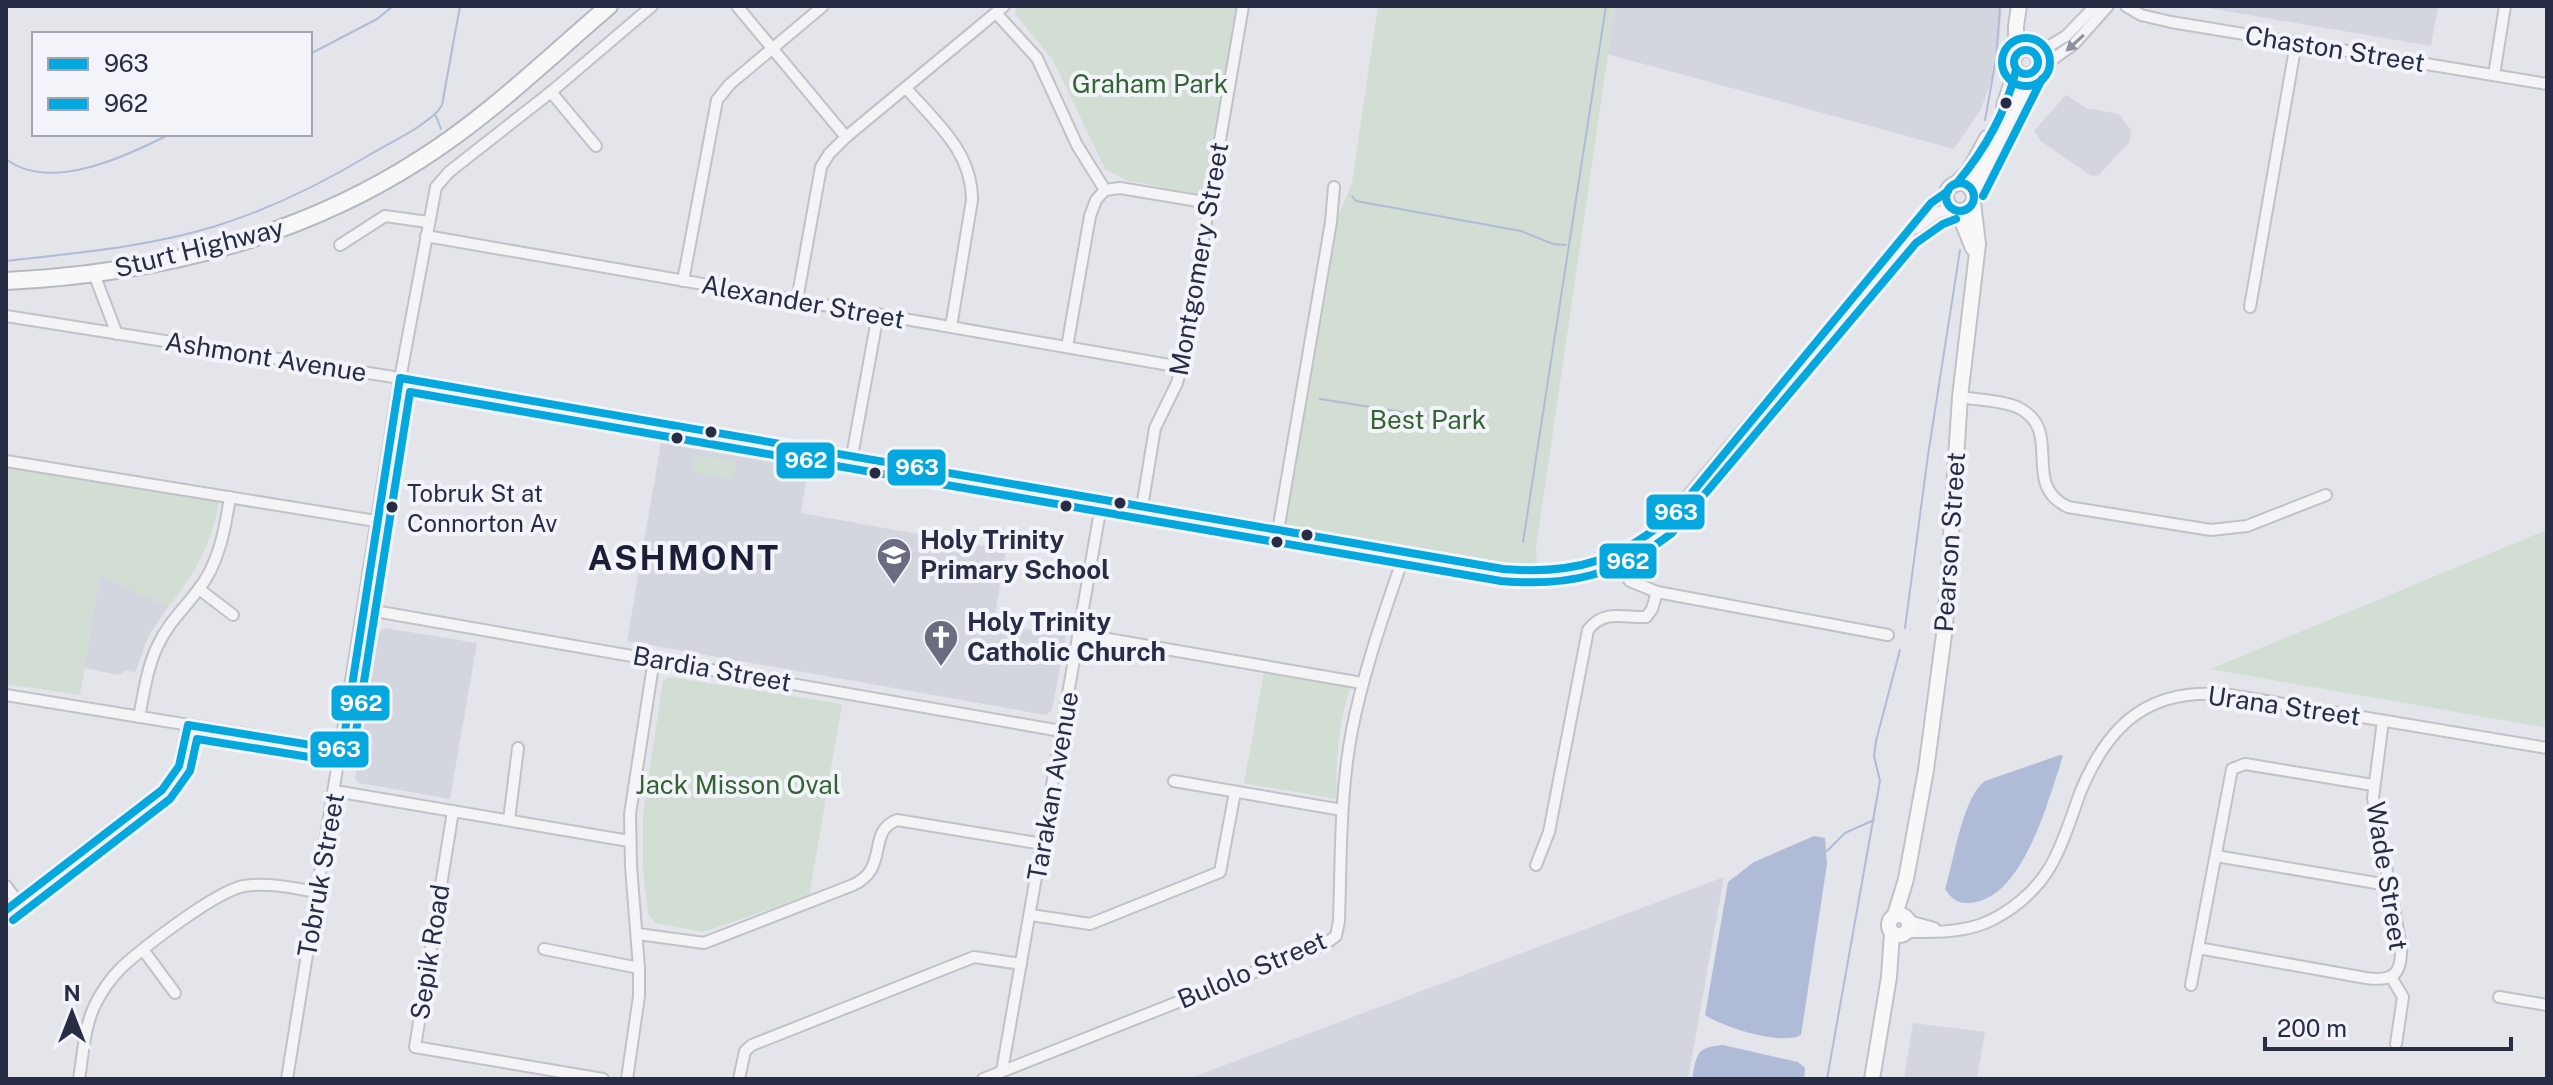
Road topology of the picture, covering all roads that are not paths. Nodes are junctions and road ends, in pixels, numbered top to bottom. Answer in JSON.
{"nodes":[{"id":1,"x":609,"y":6,"type":"edge"},
{"id":2,"x":652,"y":6,"type":"edge"},
{"id":3,"x":737,"y":6,"type":"edge"},
{"id":4,"x":823,"y":6,"type":"edge"},
{"id":5,"x":1243,"y":6,"type":"edge"},
{"id":6,"x":2019,"y":6,"type":"edge"},
{"id":7,"x":2095,"y":6,"type":"edge"},
{"id":8,"x":2108,"y":6,"type":"edge"},
{"id":9,"x":2126,"y":6,"type":"edge"},
{"id":10,"x":2505,"y":6,"type":"edge"},
{"id":11,"x":1000,"y":9,"type":"edge"},
{"id":12,"x":2296,"y":43,"type":"junction"},
{"id":13,"x":773,"y":48,"type":"junction"},
{"id":14,"x":2034,"y":53,"type":"junction"},
{"id":15,"x":2024,"y":68,"type":"junction"},
{"id":16,"x":2494,"y":75,"type":"junction"},
{"id":17,"x":2547,"y":84,"type":"edge"},
{"id":18,"x":906,"y":88,"type":"junction"},
{"id":19,"x":551,"y":92,"type":"junction"},
{"id":20,"x":846,"y":137,"type":"junction"},
{"id":21,"x":596,"y":146,"type":"dead end"},
{"id":22,"x":1334,"y":187,"type":"dead end"},
{"id":23,"x":1952,"y":188,"type":"junction"},
{"id":24,"x":1105,"y":190,"type":"junction"},
{"id":25,"x":1973,"y":197,"type":"junction"},
{"id":26,"x":1210,"y":203,"type":"junction"},
{"id":27,"x":1955,"y":210,"type":"junction"},
{"id":28,"x":428,"y":222,"type":"junction"},
{"id":29,"x":1908,"y":234,"type":"junction"},
{"id":30,"x":426,"y":236,"type":"junction"},
{"id":31,"x":340,"y":245,"type":"dead end"},
{"id":32,"x":1976,"y":255,"type":"junction"},
{"id":33,"x":94,"y":274,"type":"junction"},
{"id":34,"x":6,"y":281,"type":"edge"},
{"id":35,"x":683,"y":281,"type":"junction"},
{"id":36,"x":797,"y":300,"type":"junction"},
{"id":37,"x":2250,"y":307,"type":"dead end"},
{"id":38,"x":878,"y":314,"type":"junction"},
{"id":39,"x":6,"y":316,"type":"edge"},
{"id":40,"x":951,"y":327,"type":"junction"},
{"id":41,"x":117,"y":334,"type":"junction"},
{"id":42,"x":1067,"y":347,"type":"junction"},
{"id":43,"x":1181,"y":367,"type":"junction"},
{"id":44,"x":400,"y":378,"type":"junction"},
{"id":45,"x":1960,"y":397,"type":"junction"},
{"id":46,"x":852,"y":456,"type":"junction"},
{"id":47,"x":6,"y":461,"type":"edge"},
{"id":48,"x":2326,"y":495,"type":"dead end"},
{"id":49,"x":230,"y":497,"type":"junction"},
{"id":50,"x":1102,"y":500,"type":"junction"},
{"id":51,"x":1142,"y":507,"type":"junction"},
{"id":52,"x":376,"y":521,"type":"junction"},
{"id":53,"x":1278,"y":531,"type":"junction"},
{"id":54,"x":1405,"y":552,"type":"junction"},
{"id":55,"x":1612,"y":557,"type":"junction"},
{"id":56,"x":199,"y":589,"type":"junction"},
{"id":57,"x":1657,"y":592,"type":"junction"},
{"id":58,"x":363,"y":609,"type":"junction"},
{"id":59,"x":233,"y":615,"type":"dead end"},
{"id":60,"x":1079,"y":634,"type":"junction"},
{"id":61,"x":1888,"y":635,"type":"dead end"},
{"id":62,"x":654,"y":659,"type":"junction"},
{"id":63,"x":1362,"y":683,"type":"junction"},
{"id":64,"x":6,"y":695,"type":"edge"},
{"id":65,"x":139,"y":717,"type":"junction"},
{"id":66,"x":2383,"y":721,"type":"junction"},
{"id":67,"x":188,"y":725,"type":"junction"},
{"id":68,"x":1061,"y":731,"type":"junction"},
{"id":69,"x":518,"y":748,"type":"dead end"},
{"id":70,"x":2547,"y":748,"type":"edge"},
{"id":71,"x":342,"y":750,"type":"junction"},
{"id":72,"x":1174,"y":781,"type":"dead end"},
{"id":73,"x":2373,"y":785,"type":"junction"},
{"id":74,"x":335,"y":791,"type":"junction"},
{"id":75,"x":1235,"y":792,"type":"junction"},
{"id":76,"x":1342,"y":810,"type":"junction"},
{"id":77,"x":453,"y":811,"type":"junction"},
{"id":78,"x":509,"y":820,"type":"junction"},
{"id":79,"x":629,"y":841,"type":"junction"},
{"id":80,"x":1043,"y":844,"type":"junction"},
{"id":81,"x":2216,"y":856,"type":"junction"},
{"id":82,"x":1536,"y":865,"type":"dead end"},
{"id":83,"x":2388,"y":885,"type":"junction"},
{"id":84,"x":6,"y":886,"type":"edge"},
{"id":85,"x":317,"y":892,"type":"junction"},
{"id":86,"x":17,"y":901,"type":"junction"},
{"id":87,"x":6,"y":910,"type":"edge"},
{"id":88,"x":1031,"y":915,"type":"junction"},
{"id":89,"x":1902,"y":926,"type":"junction"},
{"id":90,"x":638,"y":934,"type":"junction"},
{"id":91,"x":2198,"y":948,"type":"junction"},
{"id":92,"x":544,"y":949,"type":"dead end"},
{"id":93,"x":144,"y":951,"type":"junction"},
{"id":94,"x":1021,"y":964,"type":"junction"},
{"id":95,"x":639,"y":968,"type":"junction"},
{"id":96,"x":2391,"y":977,"type":"junction"},
{"id":97,"x":2191,"y":985,"type":"dead end"},
{"id":98,"x":175,"y":993,"type":"dead end"},
{"id":99,"x":2499,"y":997,"type":"dead end"},
{"id":100,"x":2547,"y":1005,"type":"edge"},
{"id":101,"x":2396,"y":1044,"type":"dead end"},
{"id":102,"x":1002,"y":1071,"type":"junction"},
{"id":103,"x":79,"y":1079,"type":"edge"},
{"id":104,"x":287,"y":1079,"type":"edge"},
{"id":105,"x":603,"y":1079,"type":"edge"},
{"id":106,"x":627,"y":1079,"type":"edge"},
{"id":107,"x":739,"y":1079,"type":"edge"},
{"id":108,"x":983,"y":1079,"type":"edge"},
{"id":109,"x":1872,"y":1079,"type":"edge"}],
"edges":[{"from":1,"to":33,"type":"highway","name":"Sturt Highway"},
{"from":2,"to":19,"type":"street"},
{"from":3,"to":13,"type":"street"},
{"from":4,"to":13,"type":"street"},
{"from":5,"to":26,"type":"street","name":"Montgomery Street"},
{"from":6,"to":14,"type":"main road"},
{"from":6,"to":15,"type":"main road"},
{"from":7,"to":14,"type":"street"},
{"from":8,"to":15,"type":"street","one_way":true},
{"from":9,"to":12,"type":"street","name":"Chaston Street"},
{"from":10,"to":16,"type":"street"},
{"from":11,"to":18,"type":"street"},
{"from":11,"to":24,"type":"street"},
{"from":12,"to":16,"type":"street","name":"Chaston Street"},
{"from":12,"to":37,"type":"street"},
{"from":13,"to":20,"type":"street"},
{"from":13,"to":35,"type":"street"},
{"from":14,"to":15,"type":"main road"},
{"from":15,"to":23,"type":"main road"},
{"from":15,"to":25,"type":"main road"},
{"from":16,"to":17,"type":"street","name":"Chaston Street"},
{"from":18,"to":20,"type":"street"},
{"from":18,"to":40,"type":"street"},
{"from":19,"to":21,"type":"street"},
{"from":19,"to":28,"type":"street","name":"Tobruk Street"},
{"from":20,"to":36,"type":"street"},
{"from":22,"to":53,"type":"street"},
{"from":23,"to":25,"type":"main road"},
{"from":23,"to":27,"type":"main road"},
{"from":23,"to":29,"type":"street"},
{"from":24,"to":26,"type":"street"},
{"from":24,"to":42,"type":"street"},
{"from":25,"to":27,"type":"main road"},
{"from":25,"to":32,"type":"main road","name":"Pearson Street"},
{"from":26,"to":43,"type":"street","name":"Montgomery Street"},
{"from":27,"to":29,"type":"street"},
{"from":27,"to":32,"type":"main road"},
{"from":28,"to":30,"type":"street","name":"Tobruk Street"},
{"from":28,"to":31,"type":"street"},
{"from":29,"to":55,"type":"street","name":"Ashmont Avenue"},
{"from":30,"to":35,"type":"street","name":"Alexander Street"},
{"from":30,"to":44,"type":"street","name":"Tobruk Street"},
{"from":32,"to":45,"type":"main road","name":"Pearson Street"},
{"from":33,"to":34,"type":"highway","name":"Sturt Highway"},
{"from":33,"to":41,"type":"street"},
{"from":35,"to":36,"type":"street","name":"Alexander Street"},
{"from":36,"to":38,"type":"street","name":"Alexander Street"},
{"from":38,"to":40,"type":"street","name":"Alexander Street"},
{"from":38,"to":46,"type":"street"},
{"from":39,"to":41,"type":"street","name":"Ashmont Avenue"},
{"from":40,"to":42,"type":"street","name":"Alexander Street"},
{"from":41,"to":44,"type":"street","name":"Ashmont Avenue"},
{"from":42,"to":43,"type":"street","name":"Alexander Street"},
{"from":43,"to":51,"type":"street","name":"Montgomery Street"},
{"from":44,"to":46,"type":"street","name":"Ashmont Avenue"},
{"from":44,"to":52,"type":"street","name":"Tobruk Street"},
{"from":45,"to":48,"type":"street"},
{"from":45,"to":89,"type":"main road","name":"Pearson Street"},
{"from":46,"to":50,"type":"street","name":"Ashmont Avenue"},
{"from":47,"to":49,"type":"street"},
{"from":49,"to":52,"type":"street"},
{"from":49,"to":56,"type":"street"},
{"from":50,"to":51,"type":"street","name":"Ashmont Avenue"},
{"from":50,"to":60,"type":"street","name":"Tarakan Avenue"},
{"from":51,"to":53,"type":"street","name":"Ashmont Avenue"},
{"from":52,"to":58,"type":"street","name":"Tobruk Street"},
{"from":53,"to":54,"type":"street","name":"Ashmont Avenue"},
{"from":54,"to":55,"type":"street","name":"Ashmont Avenue"},
{"from":54,"to":63,"type":"street","name":"Bulolo Street"},
{"from":55,"to":57,"type":"street"},
{"from":56,"to":59,"type":"street"},
{"from":56,"to":65,"type":"street"},
{"from":57,"to":61,"type":"street"},
{"from":57,"to":82,"type":"street"},
{"from":58,"to":62,"type":"street","name":"Bardia Street"},
{"from":58,"to":71,"type":"street","name":"Tobruk Street"},
{"from":60,"to":63,"type":"street"},
{"from":60,"to":68,"type":"street","name":"Tarakan Avenue"},
{"from":62,"to":68,"type":"street","name":"Bardia Street"},
{"from":62,"to":79,"type":"street"},
{"from":63,"to":76,"type":"street","name":"Bulolo Street"},
{"from":64,"to":65,"type":"street"},
{"from":65,"to":67,"type":"street"},
{"from":66,"to":70,"type":"street","name":"Urana Street"},
{"from":66,"to":73,"type":"street","name":"Wade Street"},
{"from":66,"to":89,"type":"street","name":"Urana Street"},
{"from":67,"to":71,"type":"street"},
{"from":67,"to":86,"type":"street"},
{"from":68,"to":80,"type":"street","name":"Tarakan Avenue"},
{"from":69,"to":78,"type":"street"},
{"from":71,"to":74,"type":"street","name":"Tobruk Street"},
{"from":72,"to":75,"type":"street"},
{"from":73,"to":81,"type":"street"},
{"from":73,"to":83,"type":"street","name":"Wade Street"},
{"from":74,"to":77,"type":"street"},
{"from":74,"to":85,"type":"street","name":"Tobruk Street"},
{"from":75,"to":76,"type":"street"},
{"from":75,"to":88,"type":"street"},
{"from":76,"to":102,"type":"street","name":"Bulolo Street"},
{"from":77,"to":78,"type":"street"},
{"from":77,"to":105,"type":"street","name":"Sepik Road"},
{"from":78,"to":79,"type":"street"},
{"from":79,"to":90,"type":"street"},
{"from":80,"to":88,"type":"street","name":"Tarakan Avenue"},
{"from":80,"to":90,"type":"street"},
{"from":81,"to":83,"type":"street"},
{"from":81,"to":91,"type":"street"},
{"from":83,"to":96,"type":"street","name":"Wade Street"},
{"from":84,"to":86,"type":"street"},
{"from":85,"to":93,"type":"street"},
{"from":85,"to":104,"type":"street","name":"Tobruk Street"},
{"from":86,"to":87,"type":"street"},
{"from":88,"to":94,"type":"street","name":"Tarakan Avenue"},
{"from":89,"to":109,"type":"main road","name":"Pearson Street"},
{"from":90,"to":95,"type":"street"},
{"from":91,"to":96,"type":"street","name":"Wade Street"},
{"from":91,"to":97,"type":"street"},
{"from":92,"to":95,"type":"street"},
{"from":93,"to":98,"type":"street"},
{"from":93,"to":103,"type":"street"},
{"from":94,"to":102,"type":"street","name":"Tarakan Avenue"},
{"from":94,"to":107,"type":"street"},
{"from":95,"to":106,"type":"street"},
{"from":96,"to":101,"type":"street"},
{"from":99,"to":100,"type":"street"},
{"from":102,"to":108,"type":"street","name":"Bulolo Street"}]}
